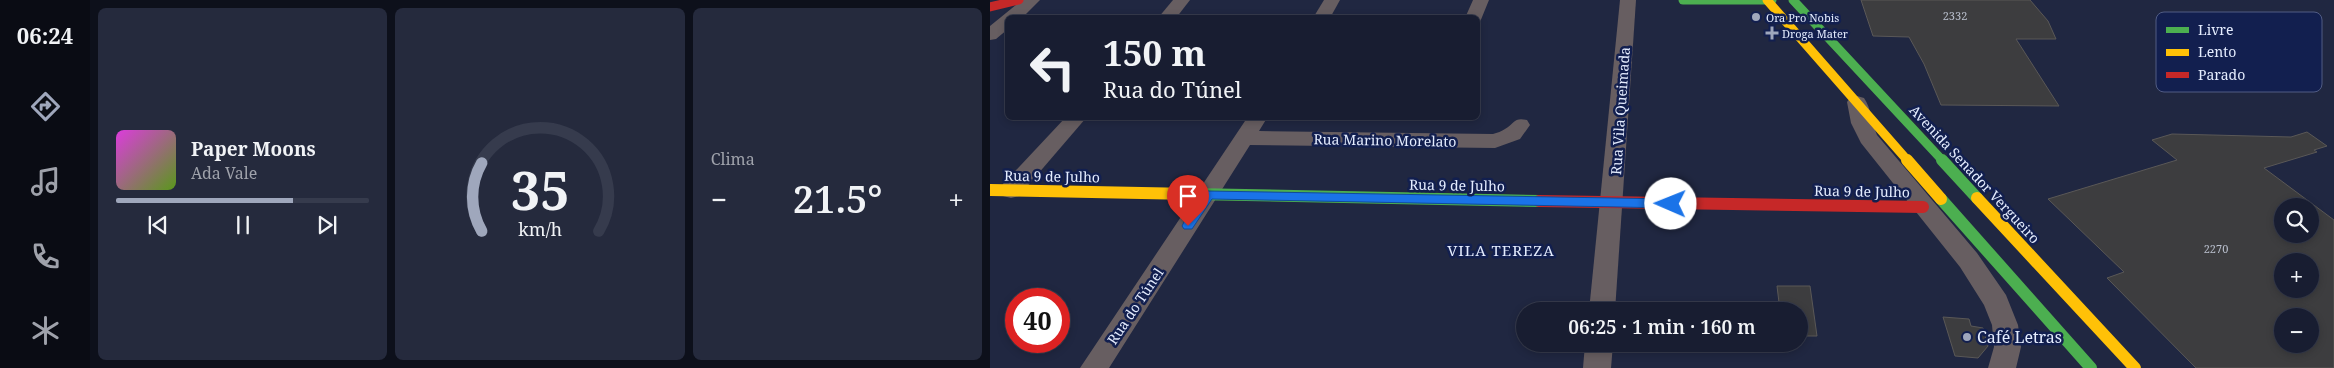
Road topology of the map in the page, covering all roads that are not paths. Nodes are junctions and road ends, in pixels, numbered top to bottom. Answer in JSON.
{"nodes":[{"id":1,"x":1019,"y":0,"type":"edge"},
{"id":2,"x":1032,"y":0,"type":"edge"},
{"id":3,"x":1182,"y":0,"type":"edge"},
{"id":4,"x":1332,"y":0,"type":"edge"},
{"id":5,"x":1481,"y":0,"type":"edge"},
{"id":6,"x":1628,"y":0,"type":"edge"},
{"id":7,"x":1684,"y":0,"type":"edge"},
{"id":8,"x":1769,"y":0,"type":"edge"},
{"id":9,"x":1793,"y":0,"type":"edge"},
{"id":10,"x":990,"y":7,"type":"edge"},
{"id":11,"x":1014,"y":15,"type":"edge"},
{"id":12,"x":1169,"y":15,"type":"edge"},
{"id":13,"x":1323,"y":15,"type":"edge"},
{"id":14,"x":1475,"y":15,"type":"edge"},
{"id":15,"x":1005,"y":22,"type":"edge"},
{"id":16,"x":990,"y":35,"type":"edge"},
{"id":17,"x":1857,"y":102,"type":"junction"},
{"id":18,"x":1074,"y":120,"type":"edge"},
{"id":19,"x":1257,"y":120,"type":"edge"},
{"id":20,"x":1520,"y":125,"type":"dead end"},
{"id":21,"x":1244,"y":138,"type":"junction"},
{"id":22,"x":990,"y":190,"type":"edge"},
{"id":23,"x":1012,"y":190,"type":"junction"},
{"id":24,"x":1208,"y":195,"type":"junction"},
{"id":25,"x":1613,"y":203,"type":"junction"},
{"id":26,"x":1923,"y":207,"type":"junction"},
{"id":27,"x":1603,"y":302,"type":"edge"},
{"id":28,"x":2031,"y":303,"type":"junction"},
{"id":29,"x":2056,"y":346,"type":"dead end"},
{"id":30,"x":1598,"y":352,"type":"edge"},
{"id":31,"x":2002,"y":367,"type":"edge"},
{"id":32,"x":1094,"y":368,"type":"edge"},
{"id":33,"x":1597,"y":368,"type":"edge"},
{"id":34,"x":2090,"y":368,"type":"edge"},
{"id":35,"x":2135,"y":368,"type":"edge"}],
"edges":[{"from":1,"to":10,"type":"main road"},
{"from":2,"to":11,"type":"street"},
{"from":3,"to":12,"type":"street"},
{"from":4,"to":13,"type":"street"},
{"from":5,"to":14,"type":"street"},
{"from":6,"to":25,"type":"street","name":"Rua Vila Queimada"},
{"from":7,"to":8,"type":"main road"},
{"from":8,"to":17,"type":"main road"},
{"from":9,"to":35,"type":"main road","name":"Avenida Senador Vergueiro"},
{"from":15,"to":16,"type":"street"},
{"from":17,"to":26,"type":"street"},
{"from":17,"to":28,"type":"main road"},
{"from":18,"to":23,"type":"street"},
{"from":19,"to":21,"type":"street","name":"Rua do Túnel"},
{"from":20,"to":21,"type":"street","name":"Rua Marino Morelato"},
{"from":21,"to":24,"type":"street","name":"Rua do Túnel"},
{"from":22,"to":23,"type":"main road","name":"Rua 9 de Julho"},
{"from":23,"to":24,"type":"main road","name":"Rua 9 de Julho"},
{"from":24,"to":25,"type":"main road","name":"Rua 9 de Julho"},
{"from":24,"to":32,"type":"street","name":"Rua do Túnel"},
{"from":25,"to":26,"type":"main road","name":"Rua 9 de Julho"},
{"from":25,"to":27,"type":"street","name":"Rua Vila Queimada"},
{"from":26,"to":31,"type":"street"},
{"from":28,"to":29,"type":"main road"},
{"from":28,"to":34,"type":"main road"},
{"from":30,"to":33,"type":"street"}]}
